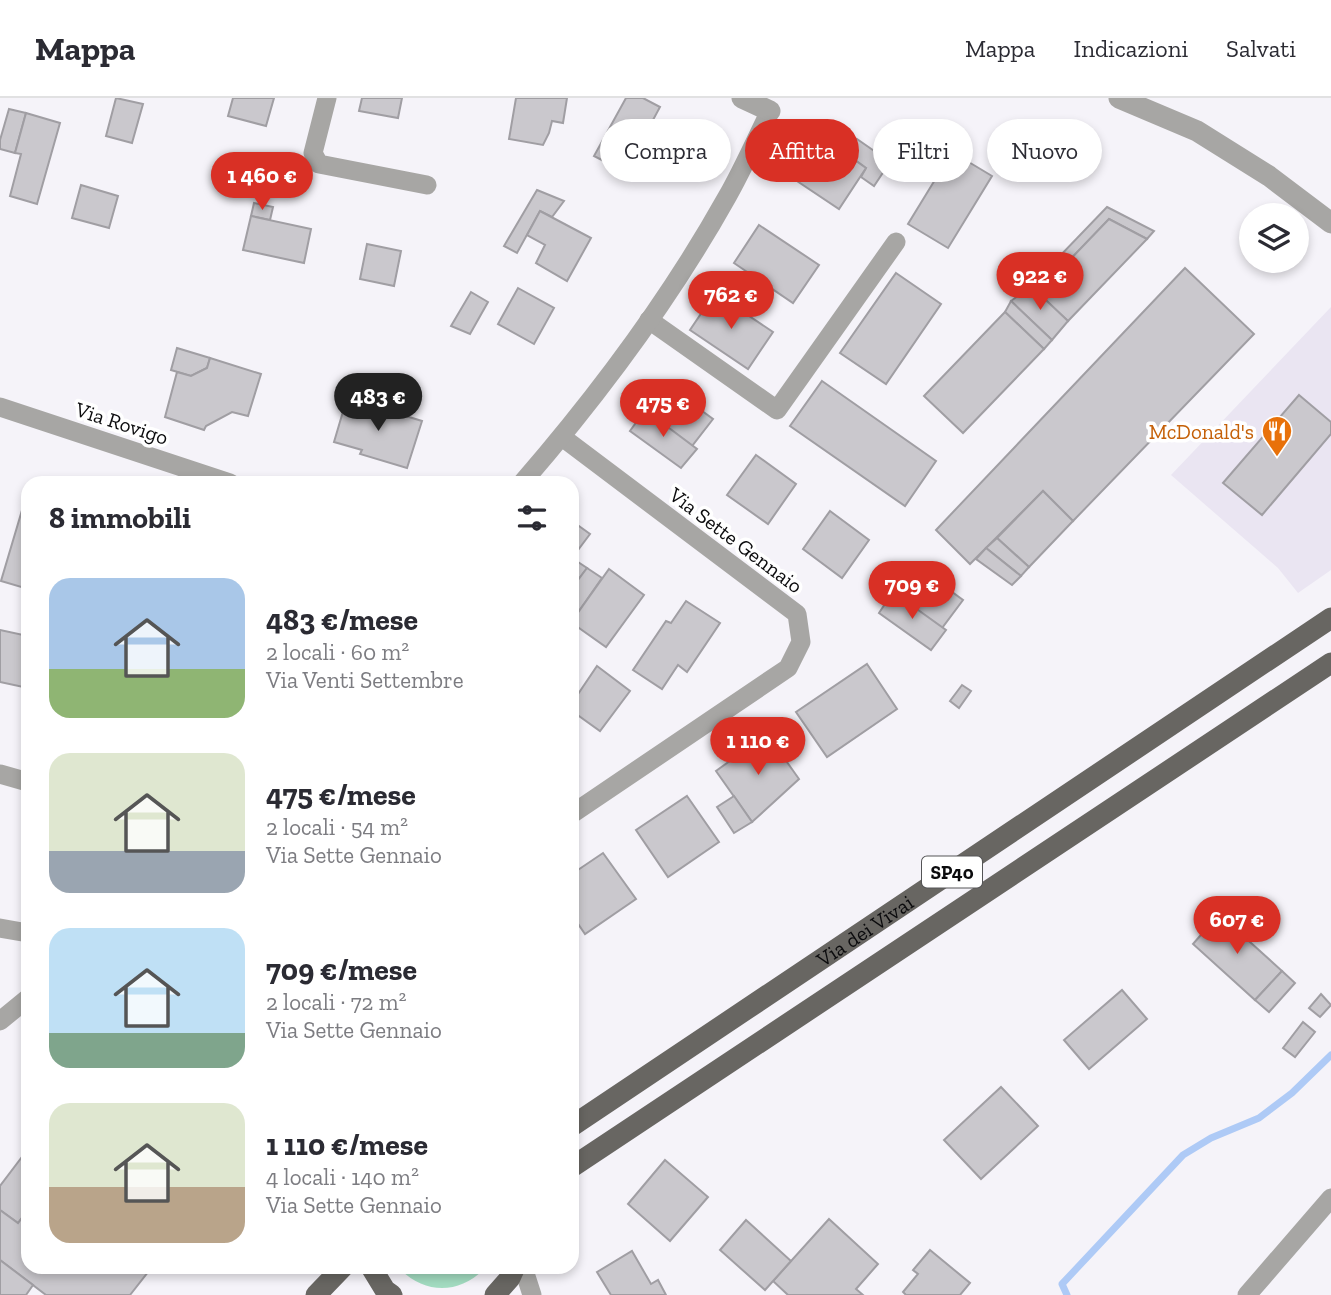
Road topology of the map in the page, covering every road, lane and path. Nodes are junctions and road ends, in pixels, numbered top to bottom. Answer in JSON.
{"nodes":[{"id":1,"x":327,"y":98,"type":"edge"},
{"id":2,"x":742,"y":98,"type":"edge"},
{"id":3,"x":1119,"y":98,"type":"edge"},
{"id":4,"x":776,"y":102,"type":"edge"},
{"id":5,"x":426,"y":185,"type":"dead end"},
{"id":6,"x":1331,"y":223,"type":"edge"},
{"id":7,"x":896,"y":242,"type":"dead end"},
{"id":8,"x":649,"y":320,"type":"junction"},
{"id":9,"x":0,"y":407,"type":"edge"},
{"id":10,"x":562,"y":437,"type":"junction"},
{"id":11,"x":209,"y":476,"type":"edge"},
{"id":12,"x":529,"y":476,"type":"edge"},
{"id":13,"x":1331,"y":618,"type":"edge"},
{"id":14,"x":1331,"y":663,"type":"edge"},
{"id":15,"x":0,"y":774,"type":"edge"},
{"id":16,"x":21,"y":780,"type":"edge"},
{"id":17,"x":579,"y":809,"type":"edge"},
{"id":18,"x":0,"y":928,"type":"edge"},
{"id":19,"x":21,"y":932,"type":"edge"},
{"id":20,"x":21,"y":1004,"type":"edge"},
{"id":21,"x":0,"y":1021,"type":"edge"},
{"id":22,"x":579,"y":1121,"type":"edge"},
{"id":23,"x":579,"y":1162,"type":"edge"},
{"id":24,"x":1331,"y":1198,"type":"edge"},
{"id":25,"x":337,"y":1274,"type":"edge"},
{"id":26,"x":375,"y":1274,"type":"edge"},
{"id":27,"x":512,"y":1274,"type":"edge"},
{"id":28,"x":525,"y":1274,"type":"edge"},
{"id":29,"x":316,"y":1295,"type":"edge"},
{"id":30,"x":392,"y":1295,"type":"edge"},
{"id":31,"x":495,"y":1295,"type":"edge"},
{"id":32,"x":532,"y":1295,"type":"edge"},
{"id":33,"x":1247,"y":1295,"type":"edge"}],
"edges":[{"from":1,"to":5,"type":"street"},
{"from":2,"to":4,"type":"street"},
{"from":3,"to":6,"type":"street"},
{"from":4,"to":8,"type":"street"},
{"from":7,"to":8,"type":"street"},
{"from":8,"to":10,"type":"street"},
{"from":9,"to":11,"type":"street","name":"Via Rovigo"},
{"from":10,"to":12,"type":"street"},
{"from":10,"to":17,"type":"street","name":"Via Sette Gennaio"},
{"from":13,"to":22,"type":"main road","name":"Via dei Vivai","number":"SP40"},
{"from":14,"to":23,"type":"main road","name":"Via dei Vivai","number":"SP40"},
{"from":15,"to":16,"type":"street"},
{"from":18,"to":19,"type":"street"},
{"from":20,"to":21,"type":"street"},
{"from":24,"to":33,"type":"street"},
{"from":25,"to":29,"type":"main road"},
{"from":26,"to":30,"type":"main road"},
{"from":27,"to":31,"type":"main road"},
{"from":28,"to":32,"type":"street"}]}
